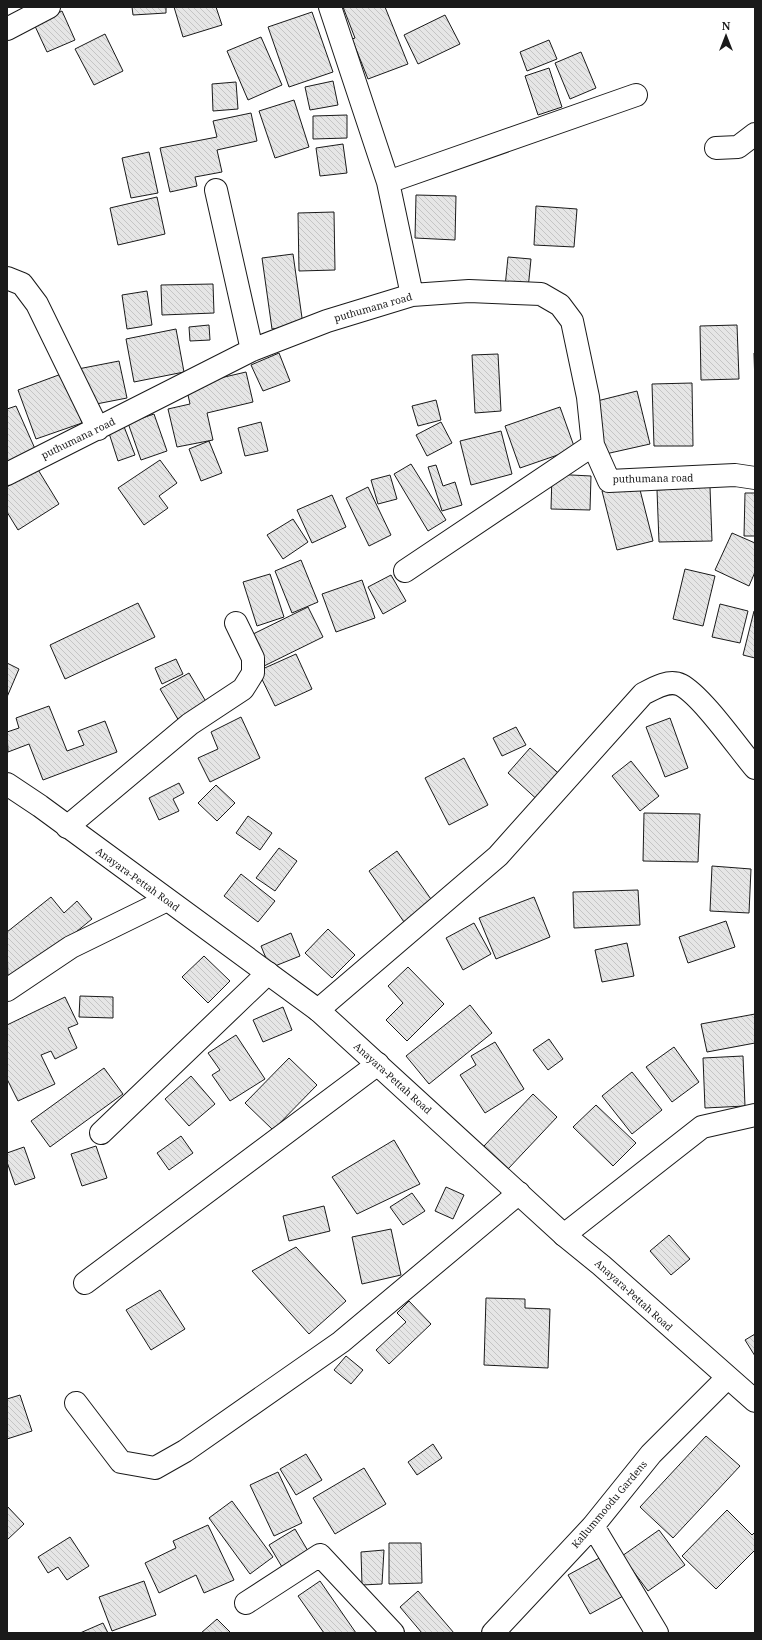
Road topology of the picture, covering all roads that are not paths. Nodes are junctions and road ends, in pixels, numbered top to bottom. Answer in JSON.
{"nodes":[{"id":1,"x":49,"y":7,"type":"edge"},
{"id":2,"x":330,"y":7,"type":"edge"},
{"id":3,"x":7,"y":29,"type":"edge"},
{"id":4,"x":636,"y":95,"type":"dead end"},
{"id":5,"x":755,"y":134,"type":"edge"},
{"id":6,"x":716,"y":148,"type":"dead end"},
{"id":7,"x":388,"y":182,"type":"junction"},
{"id":8,"x":216,"y":190,"type":"dead end"},
{"id":9,"x":7,"y":278,"type":"edge"},
{"id":10,"x":412,"y":295,"type":"junction"},
{"id":11,"x":252,"y":350,"type":"junction"},
{"id":12,"x":98,"y":429,"type":"junction"},
{"id":13,"x":593,"y":445,"type":"junction"},
{"id":14,"x":7,"y":474,"type":"edge"},
{"id":15,"x":755,"y":478,"type":"edge"},
{"id":16,"x":405,"y":570,"type":"dead end"},
{"id":17,"x":236,"y":623,"type":"dead end"},
{"id":18,"x":755,"y":768,"type":"edge"},
{"id":19,"x":7,"y":784,"type":"edge"},
{"id":20,"x":67,"y":827,"type":"junction"},
{"id":21,"x":167,"y":900,"type":"junction"},
{"id":22,"x":268,"y":973,"type":"junction"},
{"id":23,"x":7,"y":990,"type":"edge"},
{"id":24,"x":318,"y":1010,"type":"junction"},
{"id":25,"x":378,"y":1064,"type":"junction"},
{"id":26,"x":755,"y":1115,"type":"edge"},
{"id":27,"x":101,"y":1133,"type":"dead end"},
{"id":28,"x":519,"y":1193,"type":"junction"},
{"id":29,"x":564,"y":1235,"type":"junction"},
{"id":30,"x":85,"y":1283,"type":"dead end"},
{"id":31,"x":727,"y":1378,"type":"junction"},
{"id":32,"x":755,"y":1401,"type":"edge"},
{"id":33,"x":76,"y":1403,"type":"dead end"},
{"id":34,"x":593,"y":1526,"type":"junction"},
{"id":35,"x":246,"y":1603,"type":"dead end"},
{"id":36,"x":393,"y":1633,"type":"edge"},
{"id":37,"x":493,"y":1633,"type":"edge"},
{"id":38,"x":657,"y":1633,"type":"edge"}],
"edges":[{"from":1,"to":3,"type":"street"},
{"from":2,"to":7,"type":"street"},
{"from":4,"to":7,"type":"street"},
{"from":5,"to":6,"type":"street"},
{"from":7,"to":10,"type":"street"},
{"from":8,"to":11,"type":"street"},
{"from":9,"to":12,"type":"street"},
{"from":10,"to":11,"type":"street","name":"puthumana road"},
{"from":10,"to":13,"type":"street","name":"puthumana road"},
{"from":11,"to":12,"type":"street","name":"puthumana road"},
{"from":12,"to":14,"type":"street","name":"puthumana road"},
{"from":13,"to":15,"type":"street","name":"puthumana road"},
{"from":13,"to":16,"type":"street"},
{"from":17,"to":20,"type":"street"},
{"from":18,"to":24,"type":"street"},
{"from":19,"to":20,"type":"street","name":"Anayara-Pettah Road"},
{"from":20,"to":21,"type":"street","name":"Anayara-Pettah Road"},
{"from":21,"to":22,"type":"street","name":"Anayara-Pettah Road"},
{"from":21,"to":23,"type":"street"},
{"from":22,"to":24,"type":"street","name":"Anayara-Pettah Road"},
{"from":22,"to":27,"type":"street"},
{"from":24,"to":25,"type":"street","name":"Anayara-Pettah Road"},
{"from":25,"to":28,"type":"street","name":"Anayara-Pettah Road"},
{"from":25,"to":30,"type":"street"},
{"from":26,"to":29,"type":"street"},
{"from":28,"to":29,"type":"street","name":"Anayara-Pettah Road"},
{"from":28,"to":33,"type":"street"},
{"from":29,"to":31,"type":"street","name":"Anayara-Pettah Road"},
{"from":31,"to":32,"type":"street","name":"Anayara-Pettah Road"},
{"from":31,"to":34,"type":"street","name":"Kallummoodu Gardens"},
{"from":34,"to":37,"type":"street","name":"Kallummoodu Gardens"},
{"from":34,"to":38,"type":"street"},
{"from":35,"to":36,"type":"street"}]}
